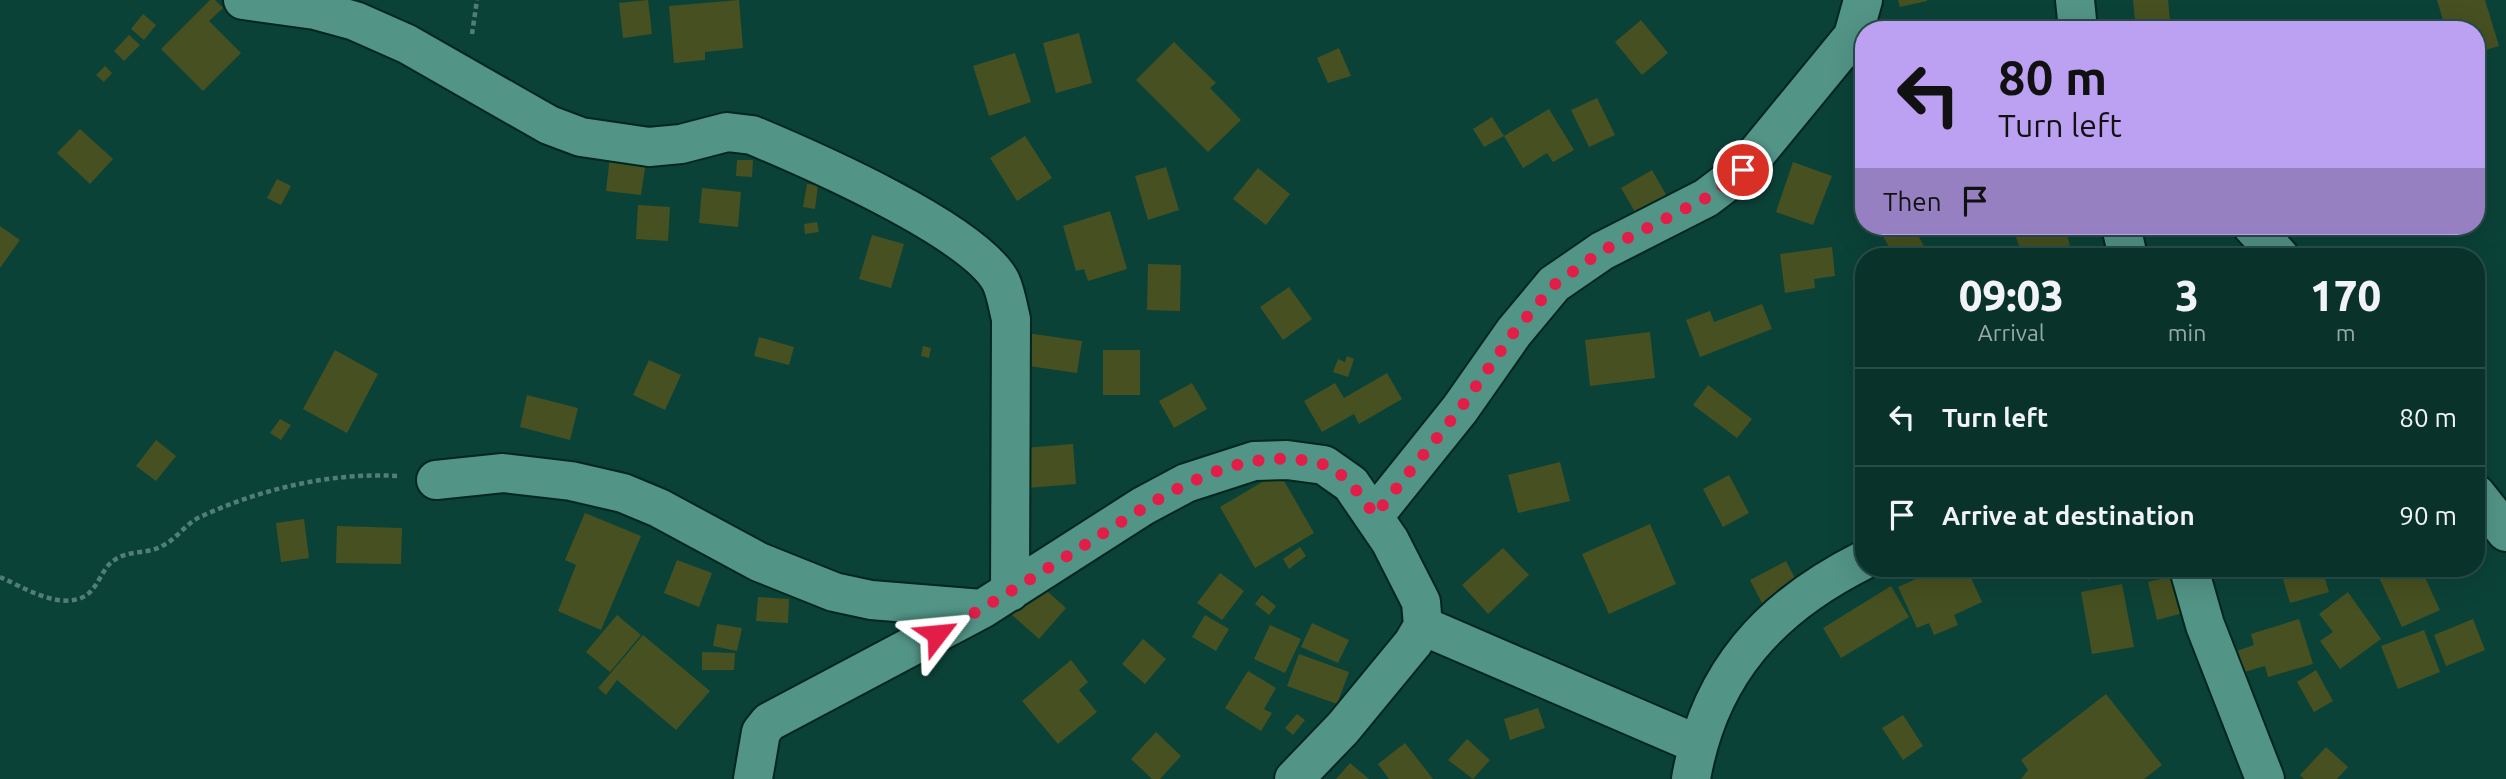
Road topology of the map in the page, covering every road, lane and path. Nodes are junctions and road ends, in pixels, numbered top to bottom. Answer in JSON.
{"nodes":[{"id":1,"x":243,"y":0,"type":"edge"},
{"id":2,"x":1863,"y":0,"type":"edge"},
{"id":3,"x":2075,"y":0,"type":"edge"},
{"id":4,"x":1857,"y":21,"type":"edge"},
{"id":5,"x":2077,"y":21,"type":"edge"},
{"id":6,"x":1855,"y":29,"type":"edge"},
{"id":7,"x":2260,"y":235,"type":"edge"},
{"id":8,"x":2272,"y":248,"type":"edge"},
{"id":9,"x":436,"y":480,"type":"joint"},
{"id":10,"x":2485,"y":505,"type":"edge"},
{"id":11,"x":1375,"y":515,"type":"junction"},
{"id":12,"x":2506,"y":532,"type":"edge"},
{"id":13,"x":1855,"y":565,"type":"edge"},
{"id":14,"x":0,"y":577,"type":"edge"},
{"id":15,"x":2191,"y":577,"type":"edge"},
{"id":16,"x":996,"y":600,"type":"junction"},
{"id":17,"x":1423,"y":626,"type":"junction"},
{"id":18,"x":1694,"y":761,"type":"edge"},
{"id":19,"x":753,"y":779,"type":"edge"},
{"id":20,"x":1294,"y":779,"type":"edge"},
{"id":21,"x":2264,"y":779,"type":"edge"}],
"edges":[{"from":1,"to":16,"type":"street"},
{"from":2,"to":4,"type":"street"},
{"from":3,"to":5,"type":"street"},
{"from":6,"to":11,"type":"street"},
{"from":7,"to":8,"type":"street"},
{"from":9,"to":14,"type":"path"},
{"from":9,"to":16,"type":"street"},
{"from":10,"to":12,"type":"street"},
{"from":11,"to":16,"type":"street"},
{"from":11,"to":17,"type":"street"},
{"from":13,"to":18,"type":"street"},
{"from":15,"to":21,"type":"street"},
{"from":16,"to":19,"type":"street"},
{"from":17,"to":18,"type":"street"},
{"from":17,"to":20,"type":"street"}]}
